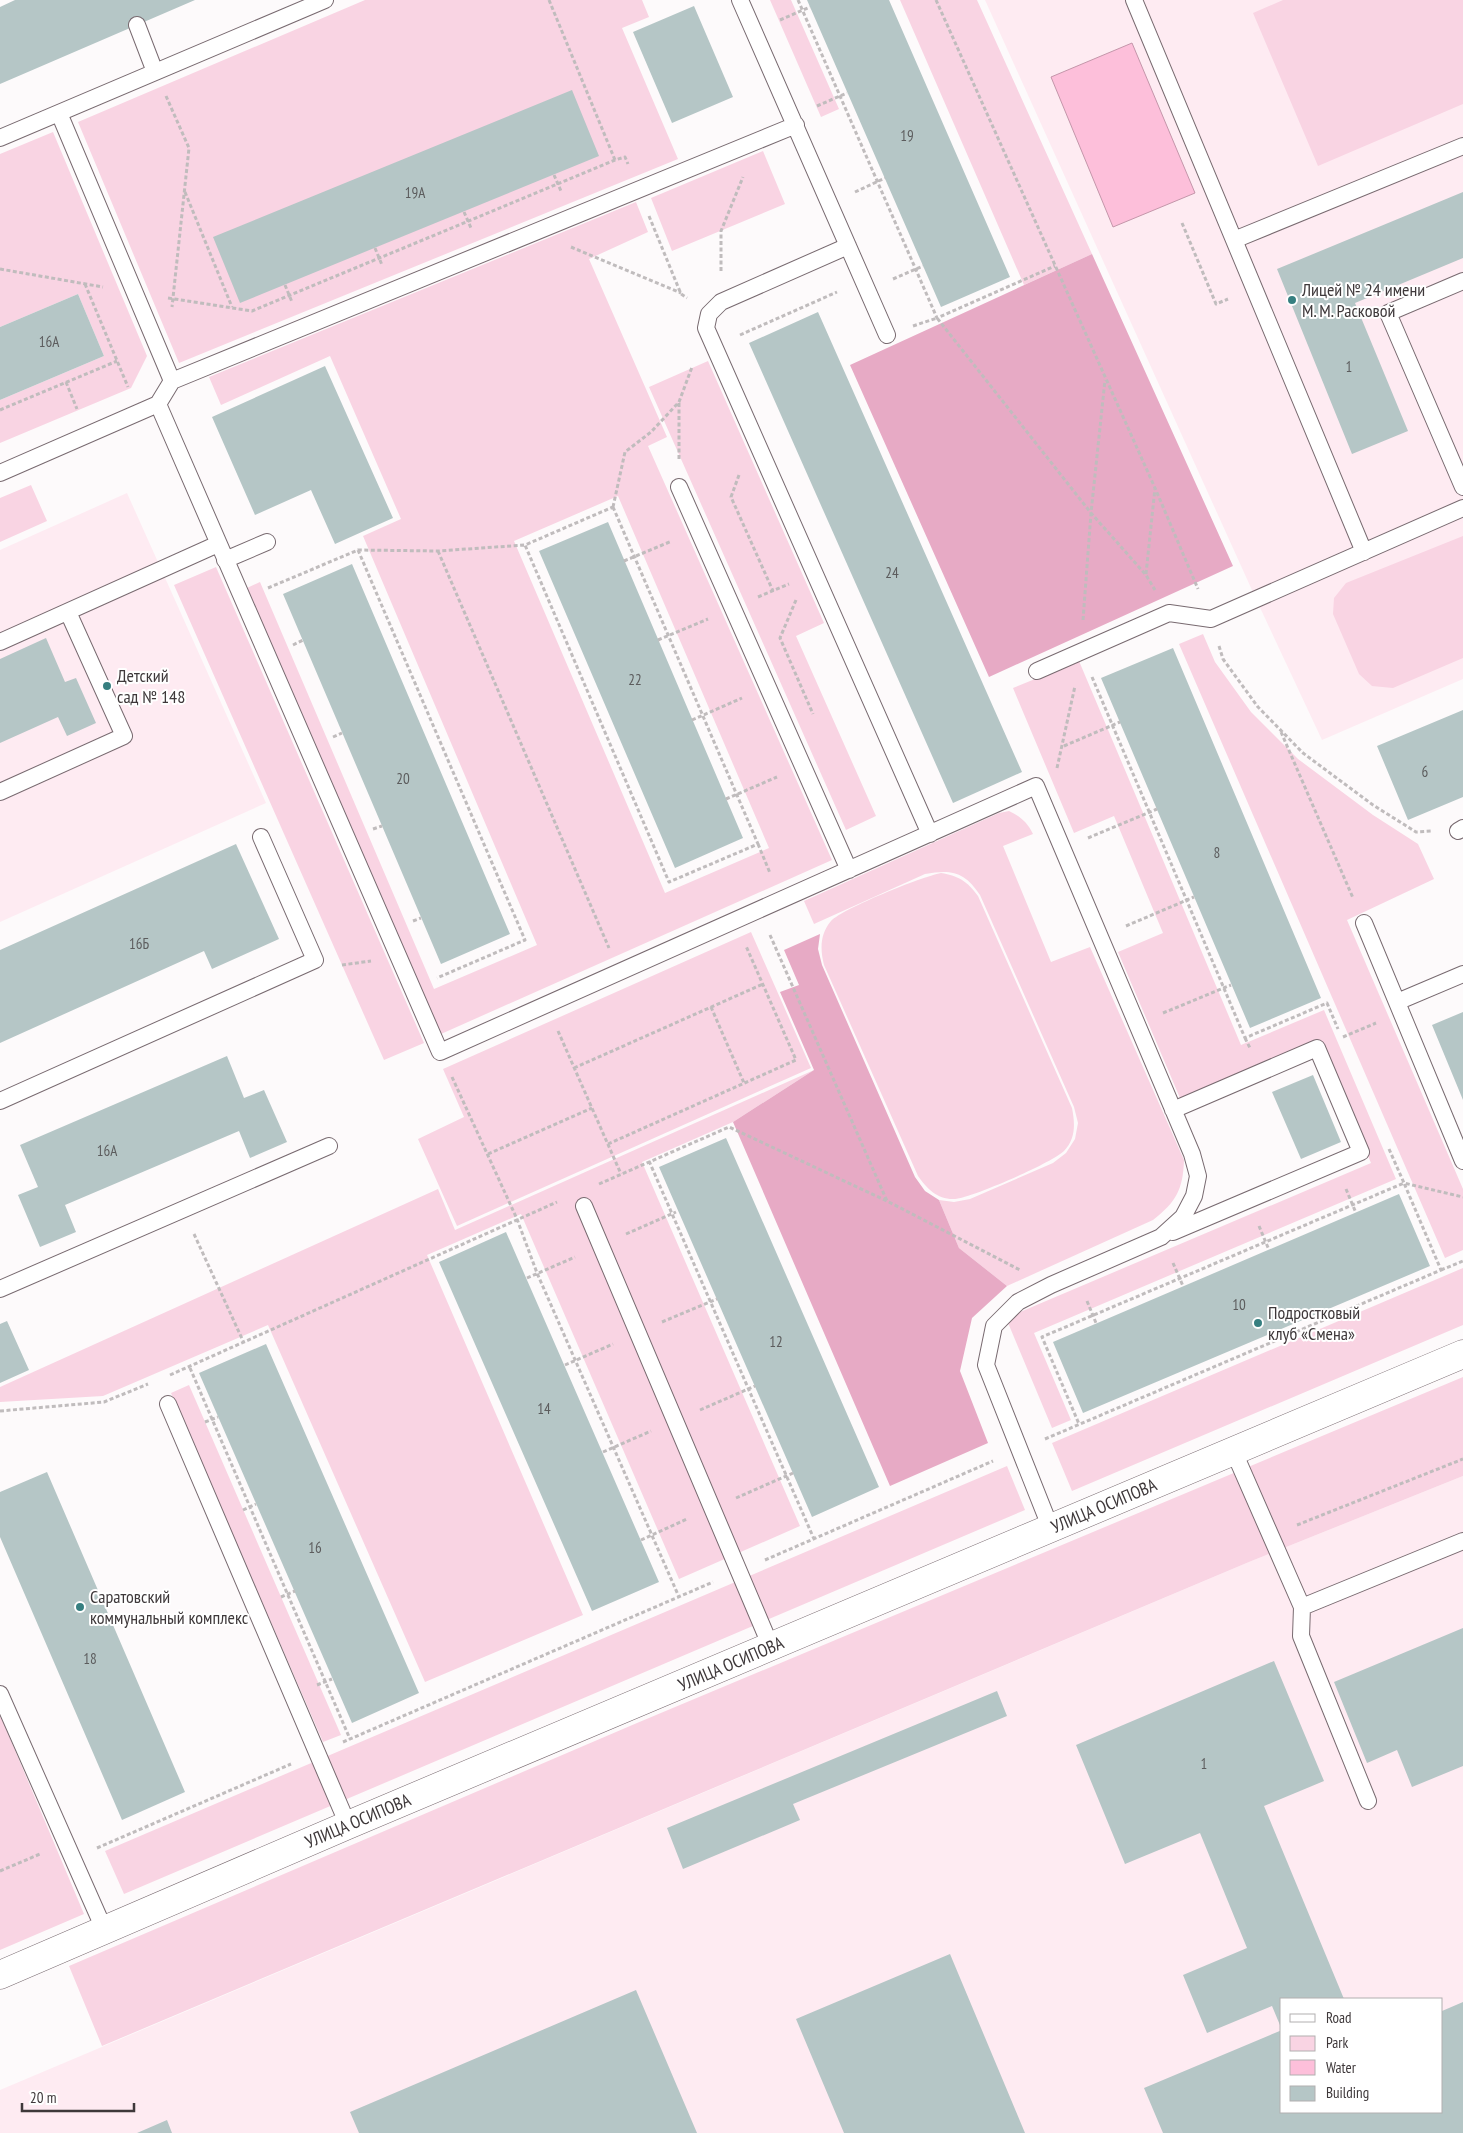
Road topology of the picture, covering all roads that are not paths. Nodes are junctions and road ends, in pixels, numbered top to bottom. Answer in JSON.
{"nodes":[{"id":1,"x":325,"y":0,"type":"edge"},
{"id":2,"x":740,"y":0,"type":"edge"},
{"id":3,"x":1134,"y":0,"type":"edge"},
{"id":4,"x":137,"y":25,"type":"dead end"},
{"id":5,"x":155,"y":72,"type":"junction"},
{"id":6,"x":59,"y":113,"type":"junction"},
{"id":7,"x":794,"y":121,"type":"junction"},
{"id":8,"x":0,"y":138,"type":"edge"},
{"id":9,"x":1463,"y":146,"type":"edge"},
{"id":10,"x":1234,"y":240,"type":"junction"},
{"id":11,"x":848,"y":246,"type":"junction"},
{"id":12,"x":1463,"y":281,"type":"edge"},
{"id":13,"x":887,"y":335,"type":"road end"},
{"id":14,"x":172,"y":381,"type":"junction"},
{"id":15,"x":158,"y":404,"type":"junction"},
{"id":16,"x":0,"y":473,"type":"edge"},
{"id":17,"x":679,"y":487,"type":"road end"},
{"id":18,"x":1463,"y":487,"type":"edge"},
{"id":19,"x":1463,"y":508,"type":"edge"},
{"id":20,"x":266,"y":542,"type":"dead end"},
{"id":21,"x":218,"y":544,"type":"junction"},
{"id":22,"x":1364,"y":552,"type":"junction"},
{"id":23,"x":225,"y":560,"type":"junction"},
{"id":24,"x":68,"y":612,"type":"junction"},
{"id":25,"x":0,"y":642,"type":"edge"},
{"id":26,"x":1037,"y":671,"type":"dead end"},
{"id":27,"x":0,"y":792,"type":"edge"},
{"id":28,"x":930,"y":834,"type":"junction"},
{"id":29,"x":261,"y":837,"type":"dead end"},
{"id":30,"x":849,"y":870,"type":"junction"},
{"id":31,"x":1364,"y":923,"type":"road end"},
{"id":32,"x":1463,"y":974,"type":"edge"},
{"id":33,"x":1399,"y":1007,"type":"junction"},
{"id":34,"x":0,"y":1101,"type":"edge"},
{"id":35,"x":1173,"y":1110,"type":"junction"},
{"id":36,"x":329,"y":1146,"type":"dead end"},
{"id":37,"x":1463,"y":1161,"type":"edge"},
{"id":38,"x":584,"y":1206,"type":"dead end"},
{"id":39,"x":1162,"y":1237,"type":"junction"},
{"id":40,"x":0,"y":1289,"type":"edge"},
{"id":41,"x":1463,"y":1354,"type":"edge"},
{"id":42,"x":168,"y":1404,"type":"dead end"},
{"id":43,"x":1234,"y":1452,"type":"junction"},
{"id":44,"x":1051,"y":1529,"type":"junction"},
{"id":45,"x":1463,"y":1541,"type":"edge"},
{"id":46,"x":1302,"y":1607,"type":"junction"},
{"id":47,"x":771,"y":1647,"type":"junction"},
{"id":48,"x":0,"y":1694,"type":"edge"},
{"id":49,"x":1368,"y":1801,"type":"dead end"},
{"id":50,"x":348,"y":1825,"type":"junction"},
{"id":51,"x":104,"y":1929,"type":"junction"},
{"id":52,"x":0,"y":1975,"type":"edge"}],
"edges":[{"from":1,"to":5,"type":"lane"},
{"from":2,"to":7,"type":"lane"},
{"from":3,"to":10,"type":"lane"},
{"from":4,"to":5,"type":"lane"},
{"from":5,"to":6,"type":"lane"},
{"from":6,"to":8,"type":"lane"},
{"from":6,"to":14,"type":"lane"},
{"from":7,"to":11,"type":"lane"},
{"from":7,"to":14,"type":"lane"},
{"from":9,"to":10,"type":"lane"},
{"from":10,"to":22,"type":"lane"},
{"from":11,"to":13,"type":"lane"},
{"from":11,"to":28,"type":"lane"},
{"from":12,"to":18,"type":"lane"},
{"from":14,"to":15,"type":"lane"},
{"from":15,"to":16,"type":"lane"},
{"from":15,"to":21,"type":"lane"},
{"from":17,"to":30,"type":"lane"},
{"from":19,"to":22,"type":"lane"},
{"from":20,"to":23,"type":"lane"},
{"from":21,"to":23,"type":"lane"},
{"from":21,"to":24,"type":"lane"},
{"from":22,"to":26,"type":"lane"},
{"from":23,"to":30,"type":"lane"},
{"from":24,"to":25,"type":"lane"},
{"from":24,"to":27,"type":"lane"},
{"from":28,"to":30,"type":"lane"},
{"from":28,"to":35,"type":"lane"},
{"from":29,"to":34,"type":"lane"},
{"from":31,"to":33,"type":"lane"},
{"from":32,"to":33,"type":"lane"},
{"from":33,"to":37,"type":"lane"},
{"from":35,"to":39,"type":"lane"},
{"from":35,"to":39,"type":"lane"},
{"from":36,"to":40,"type":"lane"},
{"from":38,"to":47,"type":"lane"},
{"from":39,"to":44,"type":"lane"},
{"from":41,"to":43,"type":"street","name":"УЛИЦА ОСИПОВА"},
{"from":42,"to":50,"type":"lane"},
{"from":43,"to":44,"type":"street","name":"УЛИЦА ОСИПОВА"},
{"from":43,"to":46,"type":"lane"},
{"from":44,"to":47,"type":"street","name":"УЛИЦА ОСИПОВА"},
{"from":45,"to":46,"type":"lane"},
{"from":46,"to":49,"type":"lane"},
{"from":47,"to":50,"type":"street","name":"УЛИЦА ОСИПОВА"},
{"from":48,"to":51,"type":"lane"},
{"from":50,"to":51,"type":"street","name":"УЛИЦА ОСИПОВА"},
{"from":51,"to":52,"type":"street","name":"УЛИЦА ОСИПОВА"}]}
